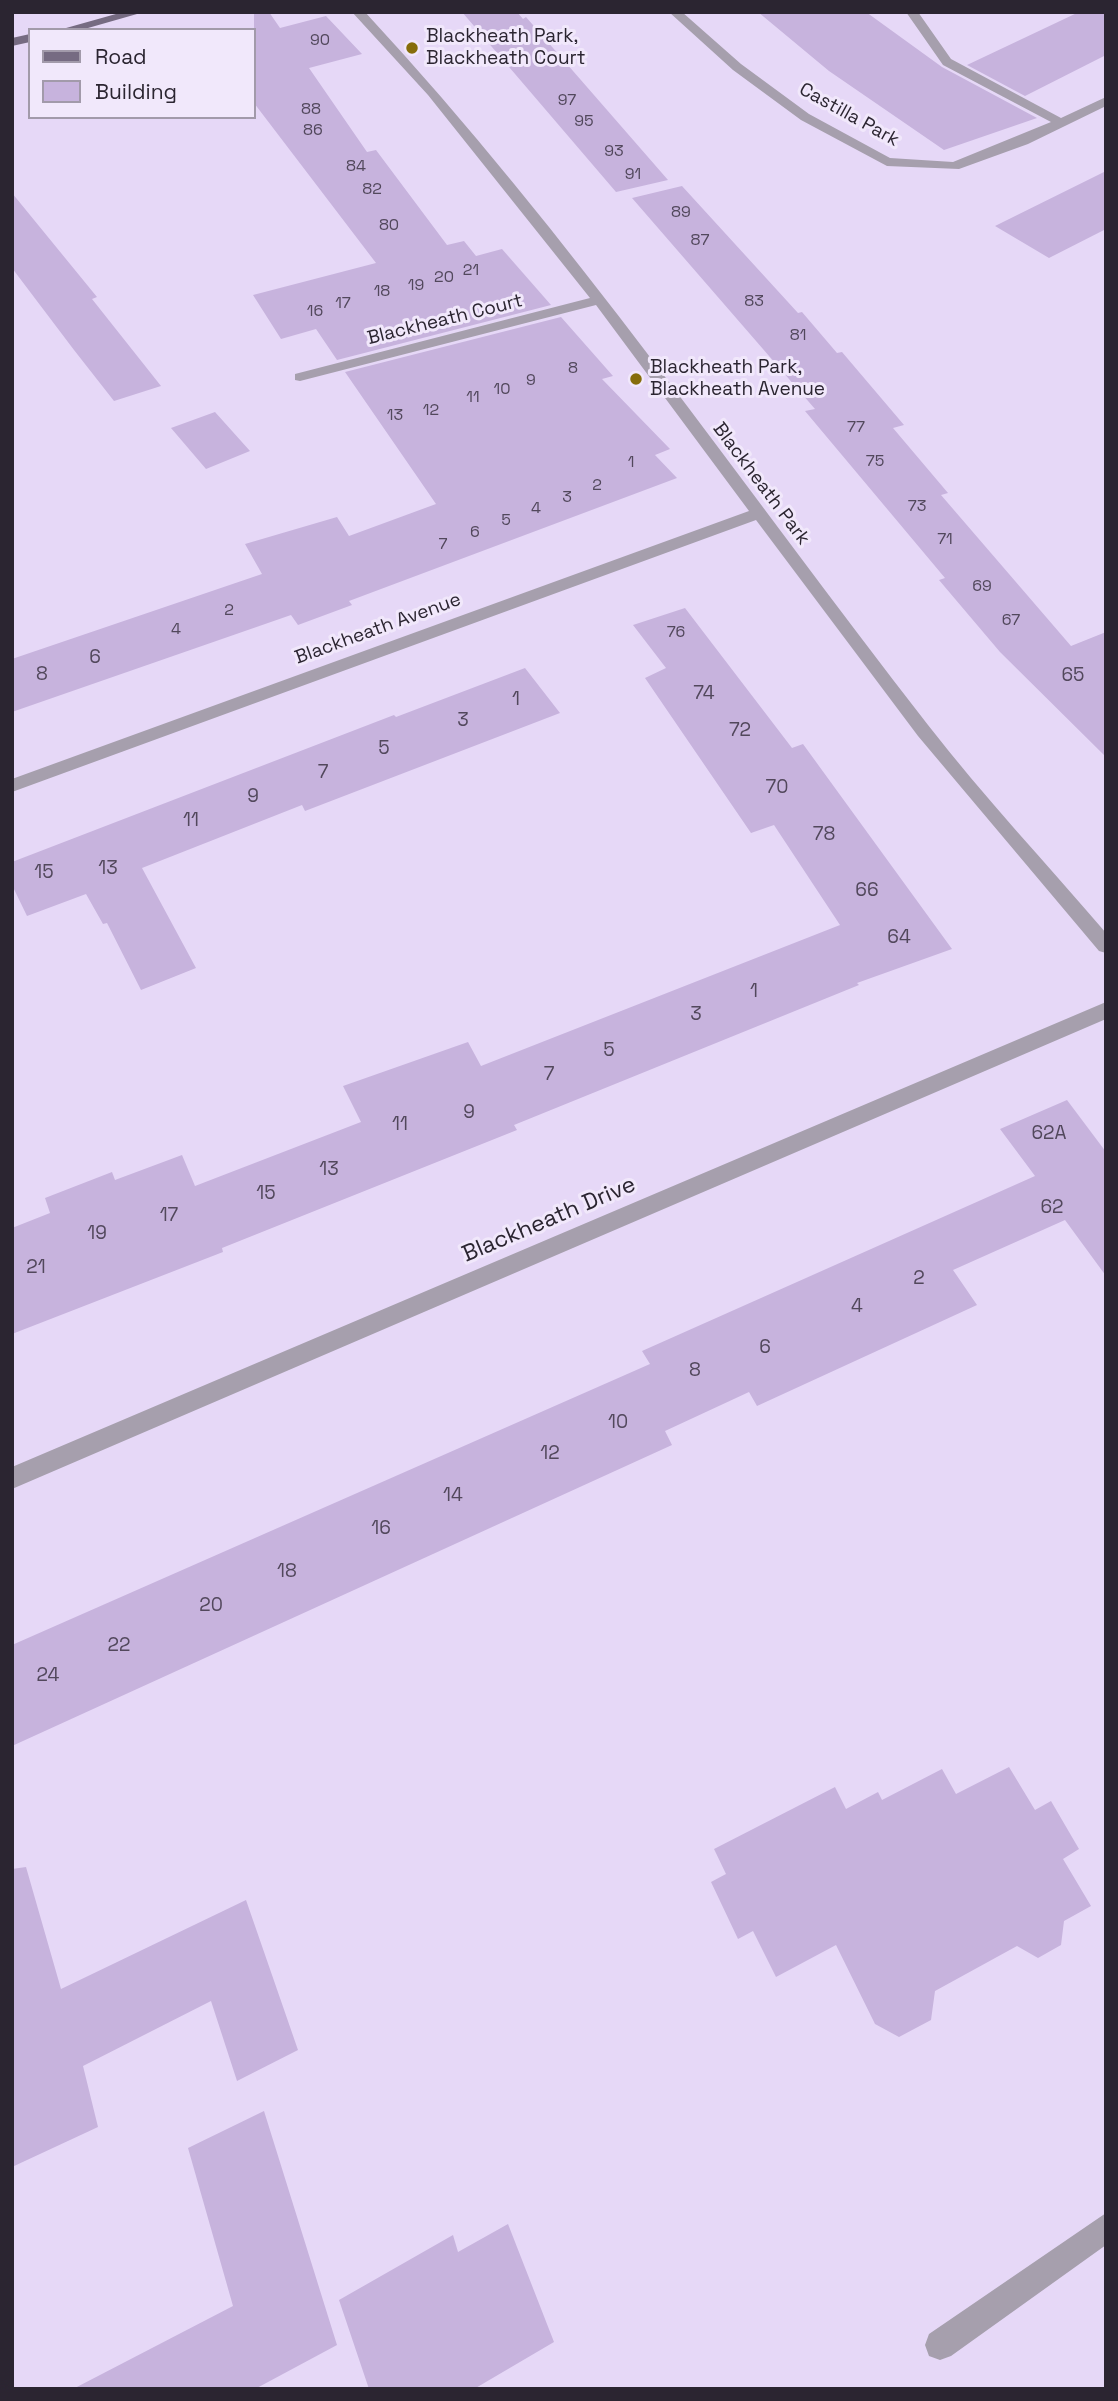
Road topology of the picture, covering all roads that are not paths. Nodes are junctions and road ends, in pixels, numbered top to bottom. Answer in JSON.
{"nodes":[{"id":1,"x":138,"y":12,"type":"edge"},
{"id":2,"x":358,"y":12,"type":"edge"},
{"id":3,"x":675,"y":12,"type":"edge"},
{"id":4,"x":912,"y":12,"type":"edge"},
{"id":5,"x":73,"y":28,"type":"edge"},
{"id":6,"x":1106,"y":101,"type":"edge"},
{"id":7,"x":1062,"y":123,"type":"junction"},
{"id":8,"x":599,"y":300,"type":"junction"},
{"id":9,"x":300,"y":377,"type":"dead end"},
{"id":10,"x":759,"y":513,"type":"junction"},
{"id":11,"x":12,"y":786,"type":"edge"},
{"id":12,"x":1106,"y":946,"type":"edge"},
{"id":13,"x":1106,"y":1010,"type":"edge"},
{"id":14,"x":12,"y":1478,"type":"edge"},
{"id":15,"x":1106,"y":2227,"type":"edge"},
{"id":16,"x":940,"y":2345,"type":"dead end"}],
"edges":[{"from":1,"to":5,"type":"main road"},
{"from":2,"to":8,"type":"street","name":"Blackheath Park"},
{"from":3,"to":7,"type":"street","name":"Castilla Park"},
{"from":4,"to":7,"type":"street"},
{"from":6,"to":7,"type":"street","name":"Castilla Park"},
{"from":8,"to":9,"type":"street","name":"Blackheath Court"},
{"from":8,"to":10,"type":"street","name":"Blackheath Park"},
{"from":10,"to":11,"type":"street","name":"Blackheath Avenue"},
{"from":10,"to":12,"type":"street","name":"Blackheath Park"},
{"from":13,"to":14,"type":"street","name":"Blackheath Drive"},
{"from":15,"to":16,"type":"street"}]}
